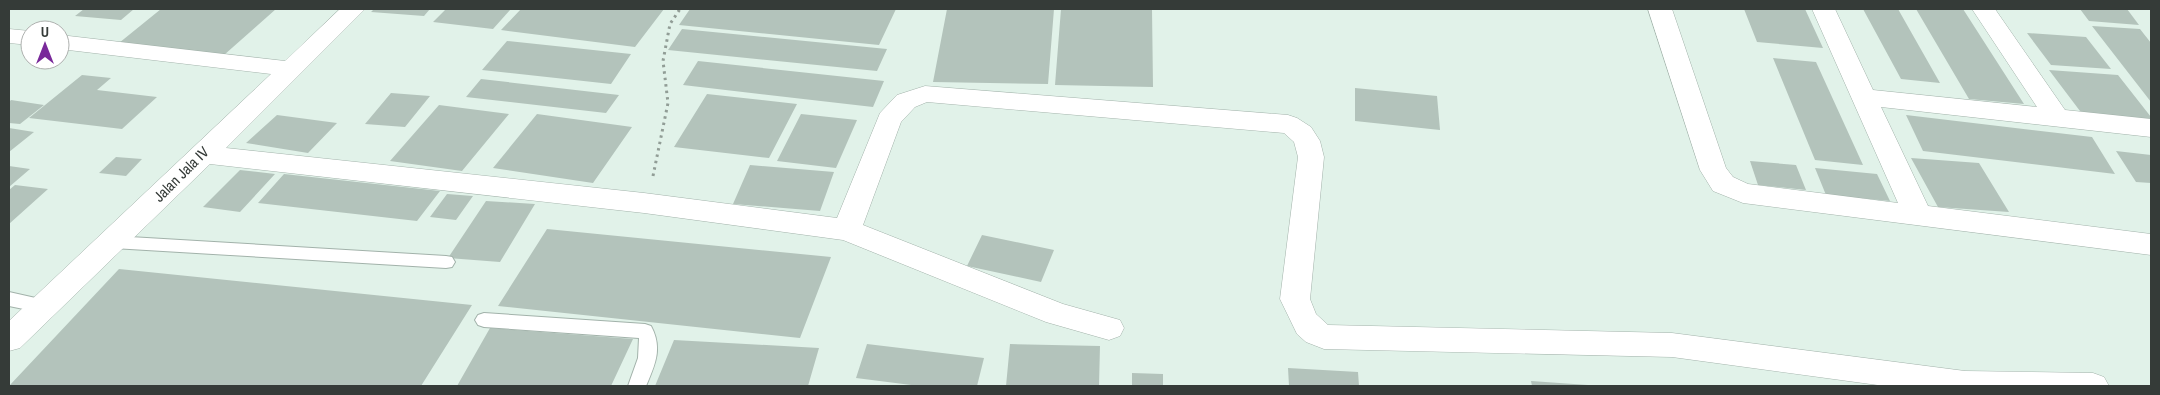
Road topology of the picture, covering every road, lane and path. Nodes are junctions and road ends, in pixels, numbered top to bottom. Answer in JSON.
{"nodes":[{"id":1,"x":353,"y":9,"type":"edge"},
{"id":2,"x":680,"y":9,"type":"edge"},
{"id":3,"x":1660,"y":9,"type":"edge"},
{"id":4,"x":1824,"y":9,"type":"edge"},
{"id":5,"x":1984,"y":9,"type":"edge"},
{"id":6,"x":70,"y":43,"type":"edge"},
{"id":7,"x":290,"y":69,"type":"junction"},
{"id":8,"x":1864,"y":97,"type":"junction"},
{"id":9,"x":2057,"y":118,"type":"junction"},
{"id":10,"x":2151,"y":128,"type":"edge"},
{"id":11,"x":202,"y":154,"type":"junction"},
{"id":12,"x":644,"y":203,"type":"junction"},
{"id":13,"x":1918,"y":216,"type":"junction"},
{"id":14,"x":847,"y":230,"type":"junction"},
{"id":15,"x":113,"y":242,"type":"junction"},
{"id":16,"x":2151,"y":244,"type":"edge"},
{"id":17,"x":446,"y":262,"type":"dead end"},
{"id":18,"x":9,"y":299,"type":"edge"},
{"id":19,"x":43,"y":306,"type":"junction"},
{"id":20,"x":484,"y":320,"type":"dead end"},
{"id":21,"x":1109,"y":328,"type":"dead end"},
{"id":22,"x":9,"y":339,"type":"edge"},
{"id":23,"x":637,"y":386,"type":"edge"},
{"id":24,"x":2093,"y":386,"type":"edge"}],
"edges":[{"from":1,"to":7,"type":"street","name":"Jalan Jala IV"},
{"from":2,"to":12,"type":"path"},
{"from":3,"to":13,"type":"street"},
{"from":4,"to":8,"type":"street"},
{"from":5,"to":9,"type":"street"},
{"from":6,"to":7,"type":"street"},
{"from":7,"to":11,"type":"street","name":"Jalan Jala IV"},
{"from":8,"to":9,"type":"street"},
{"from":8,"to":13,"type":"street"},
{"from":9,"to":10,"type":"street"},
{"from":11,"to":12,"type":"street"},
{"from":11,"to":15,"type":"street","name":"Jalan Jala IV"},
{"from":12,"to":14,"type":"street"},
{"from":13,"to":16,"type":"street"},
{"from":14,"to":21,"type":"street"},
{"from":14,"to":24,"type":"street"},
{"from":15,"to":17,"type":"lane"},
{"from":15,"to":19,"type":"street","name":"Jalan Jala IV"},
{"from":18,"to":19,"type":"lane"},
{"from":19,"to":22,"type":"street","name":"Jalan Jala IV"},
{"from":20,"to":23,"type":"lane"}]}
